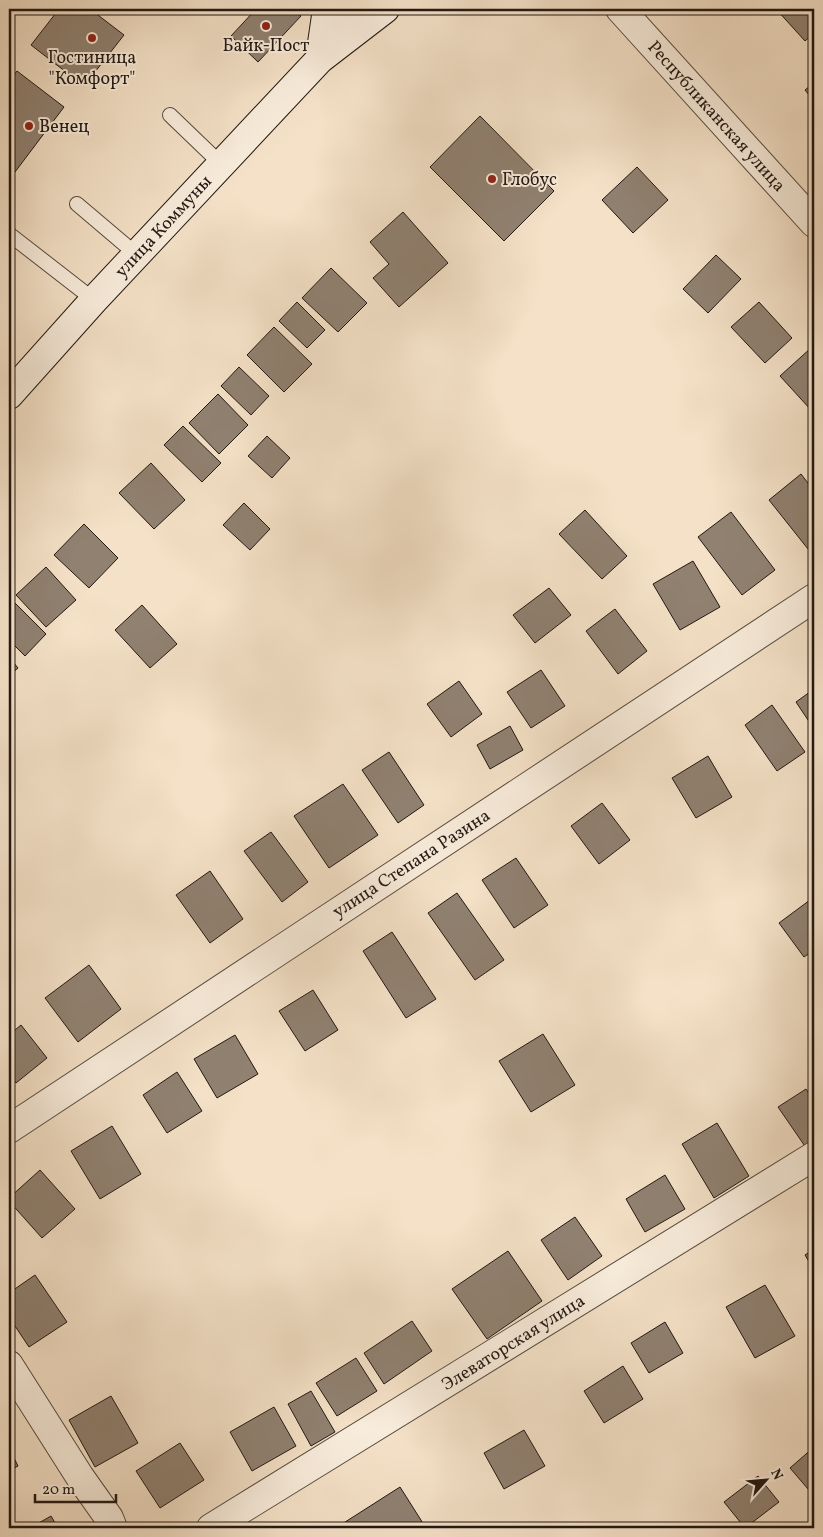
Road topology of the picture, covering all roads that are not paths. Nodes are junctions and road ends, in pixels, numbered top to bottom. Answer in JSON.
{"nodes":[{"id":1,"x":326,"y":9,"type":"edge"},
{"id":2,"x":351,"y":9,"type":"edge"},
{"id":3,"x":385,"y":9,"type":"edge"},
{"id":4,"x":620,"y":9,"type":"edge"},
{"id":5,"x":320,"y":59,"type":"junction"},
{"id":6,"x":170,"y":115,"type":"dead end"},
{"id":7,"x":221,"y":164,"type":"junction"},
{"id":8,"x":77,"y":204,"type":"dead end"},
{"id":9,"x":814,"y":223,"type":"edge"},
{"id":10,"x":9,"y":234,"type":"edge"},
{"id":11,"x":136,"y":254,"type":"junction"},
{"id":12,"x":94,"y":300,"type":"junction"},
{"id":13,"x":9,"y":395,"type":"edge"},
{"id":14,"x":814,"y":598,"type":"edge"},
{"id":15,"x":9,"y":1129,"type":"edge"},
{"id":16,"x":814,"y":1156,"type":"edge"},
{"id":17,"x":9,"y":1365,"type":"edge"},
{"id":18,"x":113,"y":1528,"type":"edge"},
{"id":19,"x":211,"y":1528,"type":"edge"}],
"edges":[{"from":1,"to":5,"type":"street"},
{"from":2,"to":5,"type":"street","name":"улица Коммуны"},
{"from":3,"to":5,"type":"street","name":"улица Коммуны"},
{"from":4,"to":9,"type":"street","name":"Республиканская улица"},
{"from":5,"to":7,"type":"street","name":"улица Коммуны"},
{"from":6,"to":7,"type":"lane"},
{"from":7,"to":11,"type":"street","name":"улица Коммуны"},
{"from":8,"to":11,"type":"lane"},
{"from":10,"to":12,"type":"lane"},
{"from":11,"to":12,"type":"street","name":"улица Коммуны"},
{"from":12,"to":13,"type":"street","name":"улица Коммуны"},
{"from":14,"to":15,"type":"street","name":"улица Степана Разина"},
{"from":16,"to":19,"type":"street","name":"Элеваторская улица"},
{"from":17,"to":18,"type":"street"}]}
